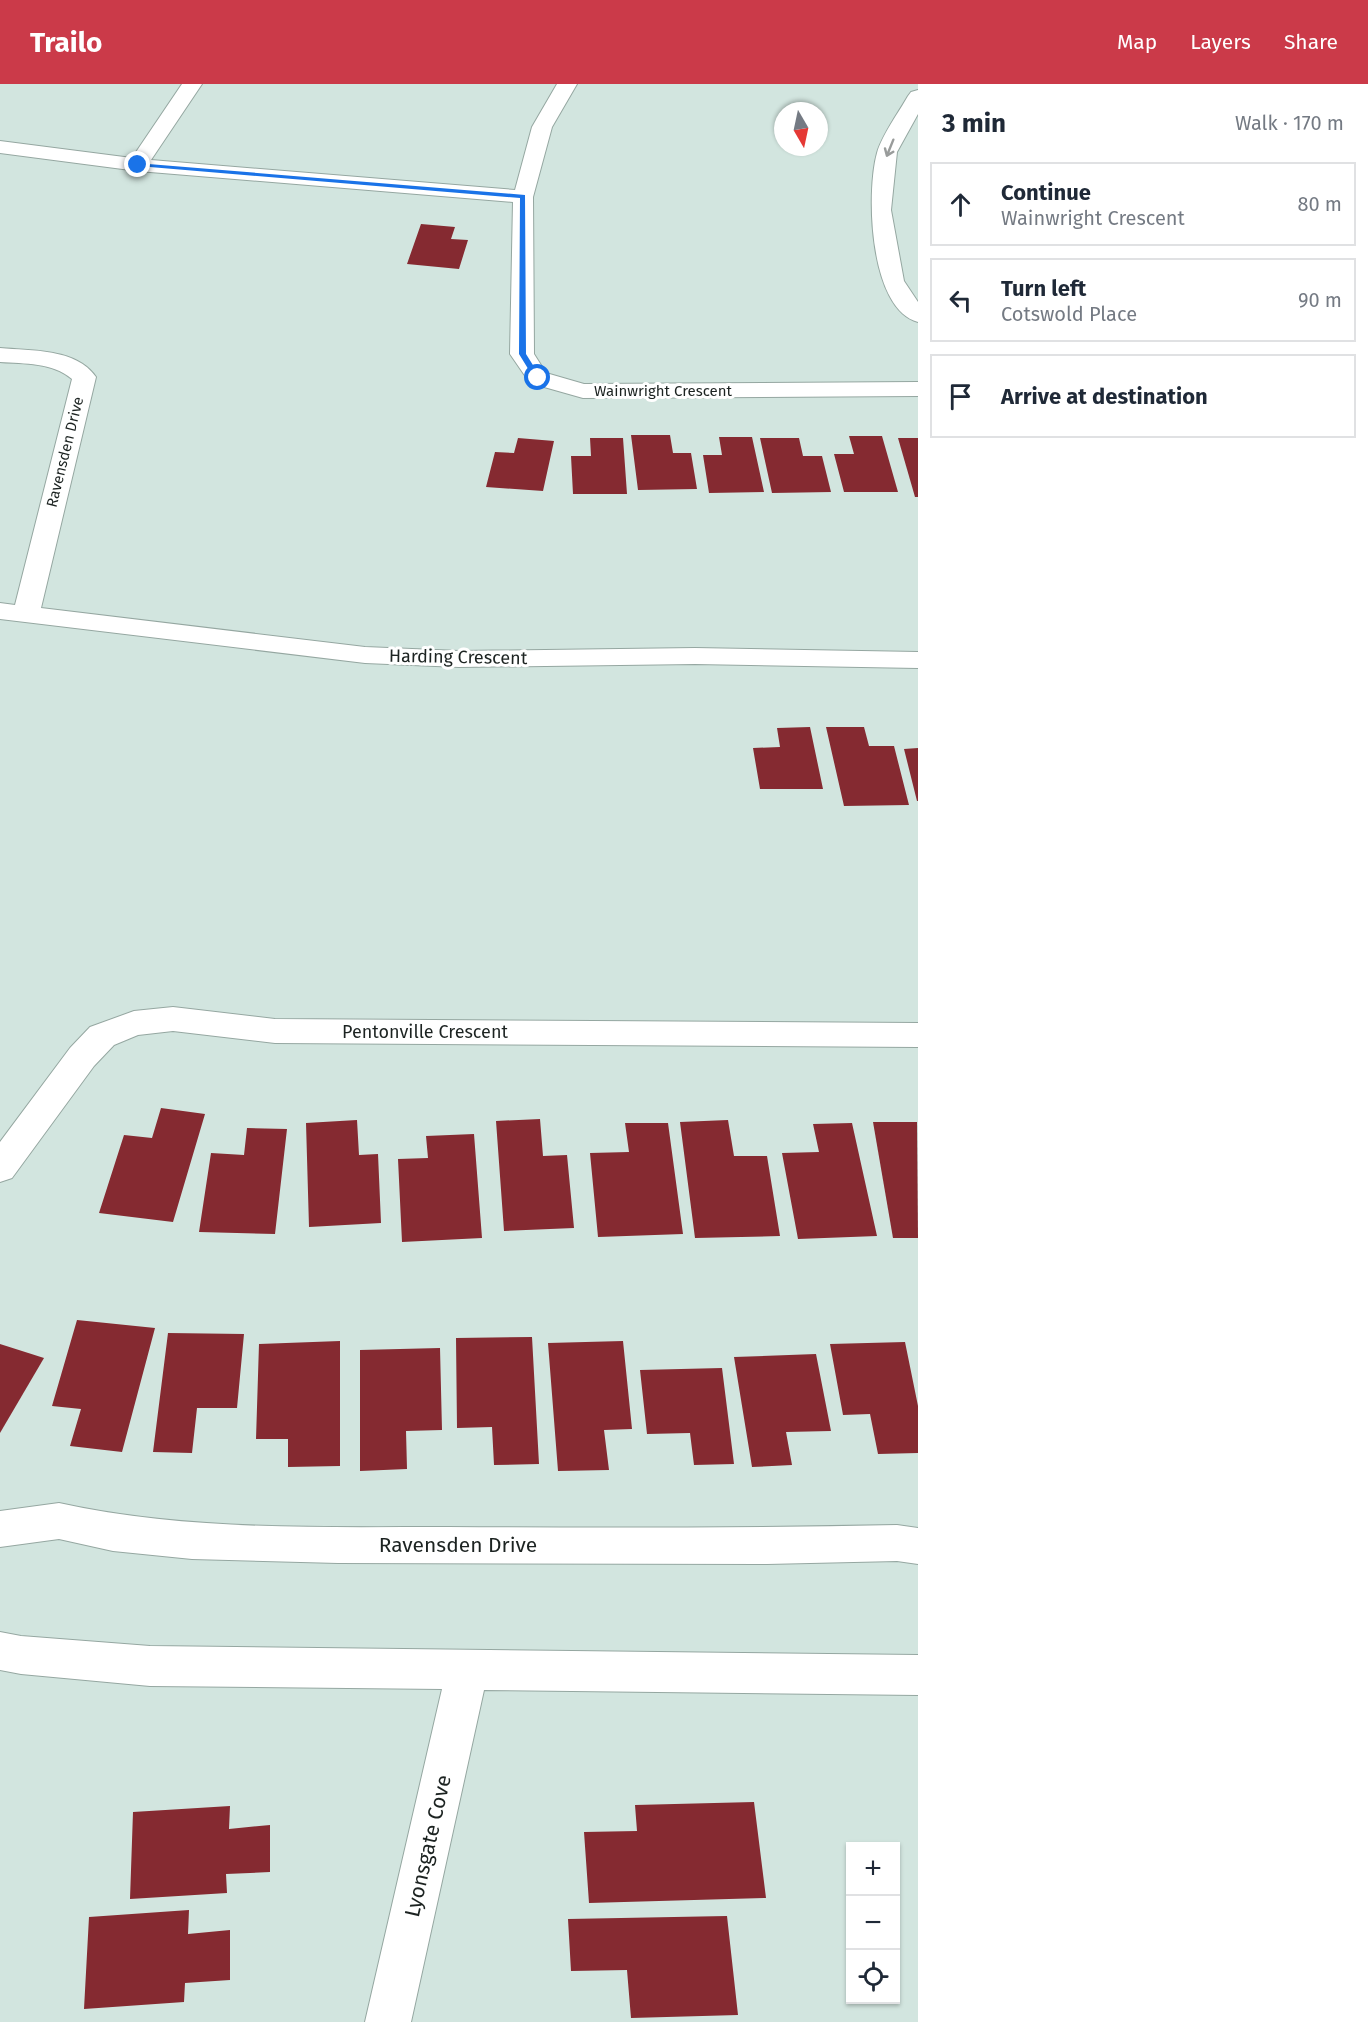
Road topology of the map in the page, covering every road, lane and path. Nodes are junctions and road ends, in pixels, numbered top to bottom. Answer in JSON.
{"nodes":[{"id":1,"x":192,"y":84,"type":"edge"},
{"id":2,"x":567,"y":84,"type":"edge"},
{"id":3,"x":918,"y":96,"type":"edge"},
{"id":4,"x":0,"y":147,"type":"edge"},
{"id":5,"x":138,"y":165,"type":"junction"},
{"id":6,"x":523,"y":197,"type":"junction"},
{"id":7,"x":918,"y":315,"type":"edge"},
{"id":8,"x":0,"y":355,"type":"edge"},
{"id":9,"x":918,"y":389,"type":"edge"},
{"id":10,"x":13,"y":613,"type":"edge"},
{"id":11,"x":918,"y":660,"type":"edge"},
{"id":12,"x":918,"y":1035,"type":"edge"},
{"id":13,"x":0,"y":1168,"type":"edge"},
{"id":14,"x":0,"y":1529,"type":"edge"},
{"id":15,"x":918,"y":1546,"type":"edge"},
{"id":16,"x":0,"y":1651,"type":"edge"},
{"id":17,"x":467,"y":1670,"type":"junction"},
{"id":18,"x":918,"y":1675,"type":"edge"},
{"id":19,"x":388,"y":2022,"type":"edge"}],
"edges":[{"from":1,"to":5,"type":"street"},
{"from":2,"to":6,"type":"street","name":"Wainwright Crescent"},
{"from":3,"to":7,"type":"street","one_way":true},
{"from":4,"to":5,"type":"street"},
{"from":5,"to":6,"type":"street"},
{"from":6,"to":9,"type":"street","name":"Wainwright Crescent"},
{"from":8,"to":10,"type":"street","name":"Ravensden Drive"},
{"from":10,"to":11,"type":"street","name":"Harding Crescent"},
{"from":12,"to":13,"type":"street","name":"Pentonville Crescent"},
{"from":14,"to":15,"type":"street","name":"Ravensden Drive"},
{"from":16,"to":17,"type":"street"},
{"from":17,"to":18,"type":"street"},
{"from":17,"to":19,"type":"street","name":"Lyonsgate Cove"}]}
